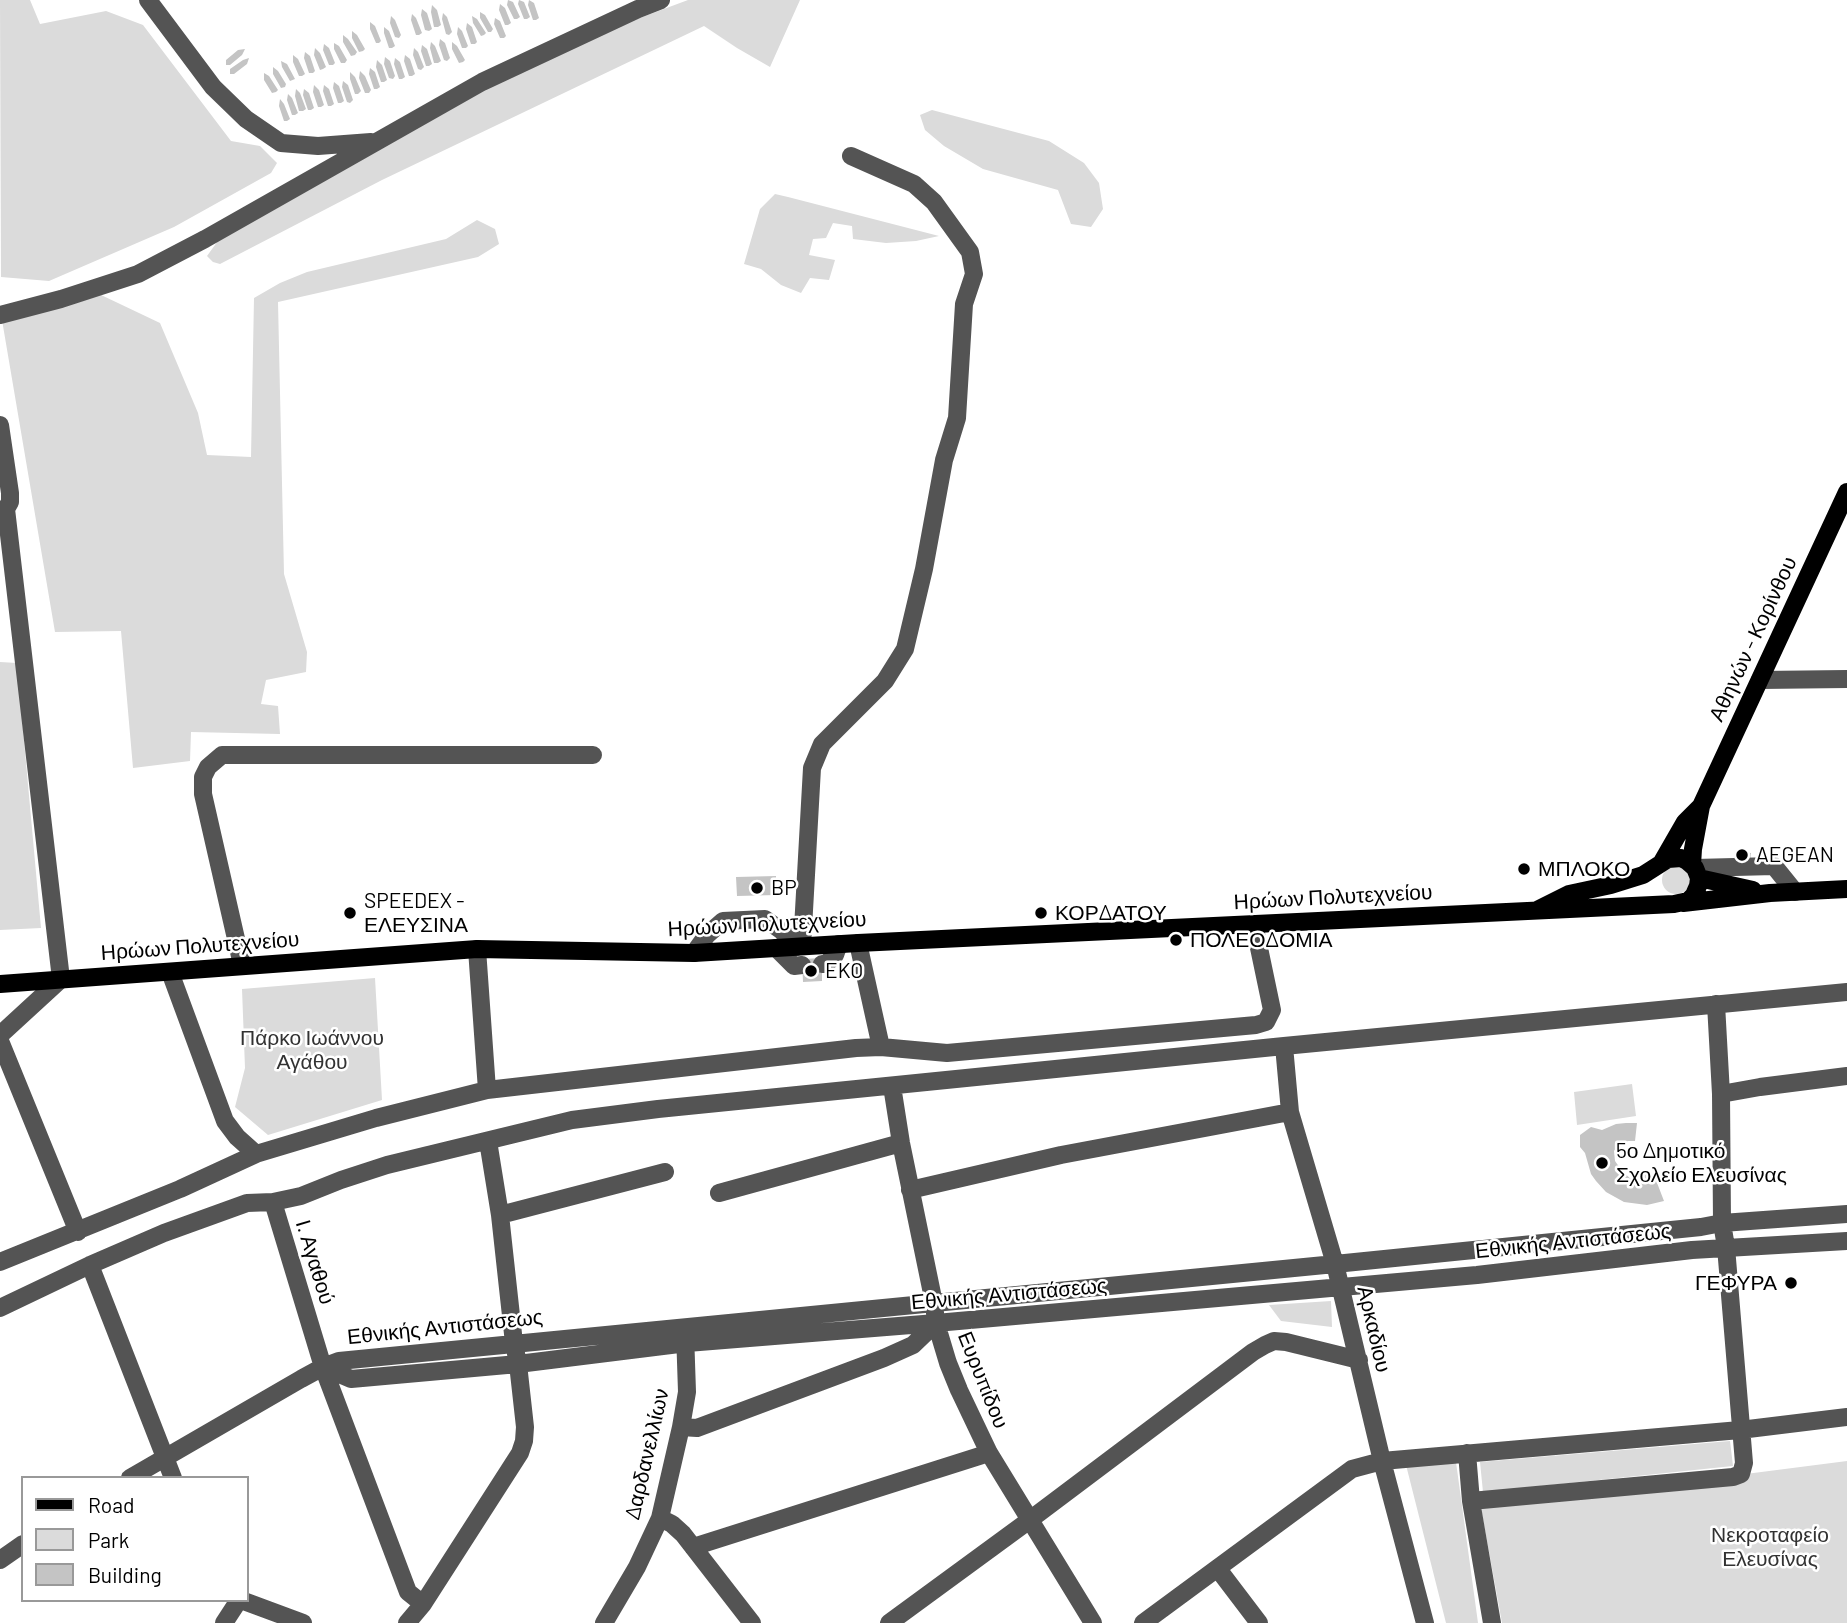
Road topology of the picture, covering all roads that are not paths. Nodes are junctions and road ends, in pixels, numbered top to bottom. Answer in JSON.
{"nodes":[{"id":1,"x":148,"y":0,"type":"edge"},
{"id":2,"x":661,"y":0,"type":"edge"},
{"id":3,"x":378,"y":141,"type":"junction"},
{"id":4,"x":851,"y":156,"type":"dead end"},
{"id":5,"x":0,"y":315,"type":"edge"},
{"id":6,"x":0,"y":425,"type":"edge"},
{"id":7,"x":1847,"y":492,"type":"edge"},
{"id":8,"x":3,"y":509,"type":"edge"},
{"id":9,"x":1847,"y":679,"type":"edge"},
{"id":10,"x":1760,"y":680,"type":"junction"},
{"id":11,"x":593,"y":755,"type":"dead end"},
{"id":12,"x":1701,"y":806,"type":"junction"},
{"id":13,"x":1659,"y":864,"type":"junction"},
{"id":14,"x":1695,"y":870,"type":"junction"},
{"id":15,"x":1847,"y":888,"type":"edge"},
{"id":16,"x":1795,"y":892,"type":"junction"},
{"id":17,"x":1770,"y":893,"type":"junction"},
{"id":18,"x":1674,"y":904,"type":"junction"},
{"id":19,"x":1537,"y":910,"type":"junction"},
{"id":20,"x":1254,"y":924,"type":"junction"},
{"id":21,"x":858,"y":943,"type":"junction"},
{"id":22,"x":839,"y":944,"type":"junction"},
{"id":23,"x":799,"y":946,"type":"junction"},
{"id":24,"x":776,"y":948,"type":"junction"},
{"id":25,"x":477,"y":949,"type":"junction"},
{"id":26,"x":694,"y":953,"type":"junction"},
{"id":27,"x":822,"y":964,"type":"dead end"},
{"id":28,"x":242,"y":965,"type":"junction"},
{"id":29,"x":802,"y":965,"type":"dead end"},
{"id":30,"x":170,"y":972,"type":"junction"},
{"id":31,"x":61,"y":979,"type":"junction"},
{"id":32,"x":0,"y":984,"type":"edge"},
{"id":33,"x":1847,"y":992,"type":"edge"},
{"id":34,"x":1716,"y":1004,"type":"junction"},
{"id":35,"x":0,"y":1035,"type":"edge"},
{"id":36,"x":0,"y":1041,"type":"edge"},
{"id":37,"x":1284,"y":1046,"type":"junction"},
{"id":38,"x":881,"y":1047,"type":"junction"},
{"id":39,"x":1847,"y":1076,"type":"edge"},
{"id":40,"x":892,"y":1086,"type":"junction"},
{"id":41,"x":487,"y":1090,"type":"junction"},
{"id":42,"x":1721,"y":1094,"type":"junction"},
{"id":43,"x":1290,"y":1112,"type":"junction"},
{"id":44,"x":488,"y":1141,"type":"junction"},
{"id":45,"x":901,"y":1143,"type":"junction"},
{"id":46,"x":256,"y":1154,"type":"junction"},
{"id":47,"x":665,"y":1172,"type":"dead end"},
{"id":48,"x":911,"y":1190,"type":"junction"},
{"id":49,"x":719,"y":1193,"type":"dead end"},
{"id":50,"x":273,"y":1202,"type":"junction"},
{"id":51,"x":1847,"y":1214,"type":"edge"},
{"id":52,"x":500,"y":1215,"type":"junction"},
{"id":53,"x":1723,"y":1223,"type":"junction"},
{"id":54,"x":78,"y":1232,"type":"junction"},
{"id":55,"x":1847,"y":1241,"type":"edge"},
{"id":56,"x":1726,"y":1247,"type":"junction"},
{"id":57,"x":0,"y":1262,"type":"edge"},
{"id":58,"x":1335,"y":1264,"type":"junction"},
{"id":59,"x":90,"y":1265,"type":"junction"},
{"id":60,"x":1341,"y":1287,"type":"junction"},
{"id":61,"x":934,"y":1303,"type":"junction"},
{"id":62,"x":0,"y":1307,"type":"edge"},
{"id":63,"x":936,"y":1323,"type":"junction"},
{"id":64,"x":686,"y":1335,"type":"junction"},
{"id":65,"x":514,"y":1343,"type":"junction"},
{"id":66,"x":1359,"y":1360,"type":"junction"},
{"id":67,"x":518,"y":1364,"type":"junction"},
{"id":68,"x":323,"y":1367,"type":"junction"},
{"id":69,"x":1847,"y":1417,"type":"edge"},
{"id":70,"x":681,"y":1427,"type":"junction"},
{"id":71,"x":1740,"y":1430,"type":"junction"},
{"id":72,"x":989,"y":1453,"type":"junction"},
{"id":73,"x":1467,"y":1453,"type":"junction"},
{"id":74,"x":164,"y":1457,"type":"junction"},
{"id":75,"x":1382,"y":1461,"type":"junction"},
{"id":76,"x":133,"y":1476,"type":"edge"},
{"id":77,"x":172,"y":1476,"type":"edge"},
{"id":78,"x":1471,"y":1501,"type":"junction"},
{"id":79,"x":660,"y":1518,"type":"junction"},
{"id":80,"x":1031,"y":1519,"type":"junction"},
{"id":81,"x":21,"y":1545,"type":"edge"},
{"id":82,"x":693,"y":1547,"type":"junction"},
{"id":83,"x":0,"y":1559,"type":"edge"},
{"id":84,"x":1218,"y":1569,"type":"junction"},
{"id":85,"x":239,"y":1602,"type":"edge"},
{"id":86,"x":245,"y":1602,"type":"edge"},
{"id":87,"x":423,"y":1604,"type":"junction"},
{"id":88,"x":224,"y":1623,"type":"edge"},
{"id":89,"x":303,"y":1623,"type":"edge"},
{"id":90,"x":407,"y":1623,"type":"edge"},
{"id":91,"x":604,"y":1623,"type":"edge"},
{"id":92,"x":752,"y":1623,"type":"edge"},
{"id":93,"x":889,"y":1623,"type":"edge"},
{"id":94,"x":1093,"y":1623,"type":"edge"},
{"id":95,"x":1143,"y":1623,"type":"edge"},
{"id":96,"x":1259,"y":1623,"type":"edge"},
{"id":97,"x":1425,"y":1623,"type":"edge"},
{"id":98,"x":1492,"y":1623,"type":"edge"}],
"edges":[{"from":1,"to":3,"type":"street"},
{"from":2,"to":3,"type":"street"},
{"from":3,"to":5,"type":"street"},
{"from":4,"to":23,"type":"street"},
{"from":6,"to":8,"type":"street"},
{"from":7,"to":10,"type":"main road","name":"Αθηνών - Κορίνθου"},
{"from":8,"to":31,"type":"street"},
{"from":9,"to":10,"type":"street"},
{"from":10,"to":12,"type":"main road","name":"Αθηνών - Κορίνθου"},
{"from":11,"to":28,"type":"street"},
{"from":12,"to":13,"type":"main road","name":"Αθηνών - Κορίνθου"},
{"from":12,"to":14,"type":"main road","name":"Αθηνών - Κορίνθου"},
{"from":13,"to":14,"type":"main road","name":"Ηρώων Πολυτεχνείου"},
{"from":13,"to":18,"type":"main road"},
{"from":13,"to":19,"type":"main road","name":"Ηρώων Πολυτεχνείου"},
{"from":14,"to":16,"type":"street"},
{"from":14,"to":17,"type":"main road","name":"Ηρώων Πολυτεχνείου"},
{"from":14,"to":18,"type":"main road"},
{"from":15,"to":16,"type":"main road","name":"Ηρώων Πολυτεχνείου"},
{"from":16,"to":17,"type":"main road","name":"Ηρώων Πολυτεχνείου"},
{"from":17,"to":18,"type":"main road","name":"Ηρώων Πολυτεχνείου"},
{"from":18,"to":19,"type":"main road","name":"Ηρώων Πολυτεχνείου"},
{"from":19,"to":20,"type":"main road","name":"Ηρώων Πολυτεχνείου"},
{"from":20,"to":21,"type":"main road","name":"Ηρώων Πολυτεχνείου"},
{"from":20,"to":38,"type":"street"},
{"from":21,"to":22,"type":"main road","name":"Ηρώων Πολυτεχνείου"},
{"from":21,"to":38,"type":"street"},
{"from":22,"to":23,"type":"main road","name":"Ηρώων Πολυτεχνείου"},
{"from":22,"to":27,"type":"street"},
{"from":23,"to":24,"type":"main road","name":"Ηρώων Πολυτεχνείου"},
{"from":23,"to":26,"type":"street"},
{"from":24,"to":26,"type":"main road","name":"Ηρώων Πολυτεχνείου"},
{"from":24,"to":29,"type":"street"},
{"from":25,"to":26,"type":"main road","name":"Ηρώων Πολυτεχνείου"},
{"from":25,"to":28,"type":"main road","name":"Ηρώων Πολυτεχνείου"},
{"from":25,"to":41,"type":"street"},
{"from":28,"to":30,"type":"main road","name":"Ηρώων Πολυτεχνείου"},
{"from":30,"to":31,"type":"main road","name":"Ηρώων Πολυτεχνείου"},
{"from":30,"to":46,"type":"street"},
{"from":31,"to":32,"type":"main road","name":"Ηρώων Πολυτεχνείου"},
{"from":31,"to":35,"type":"street"},
{"from":33,"to":34,"type":"street"},
{"from":34,"to":37,"type":"street"},
{"from":34,"to":42,"type":"street"},
{"from":36,"to":54,"type":"street"},
{"from":37,"to":40,"type":"street"},
{"from":37,"to":43,"type":"street","name":"Αρκαδίου"},
{"from":38,"to":41,"type":"street"},
{"from":39,"to":42,"type":"street"},
{"from":40,"to":44,"type":"street"},
{"from":40,"to":45,"type":"street","name":"Ευρυπίδου"},
{"from":41,"to":46,"type":"street"},
{"from":42,"to":53,"type":"street"},
{"from":43,"to":48,"type":"street"},
{"from":43,"to":58,"type":"street","name":"Αρκαδίου"},
{"from":44,"to":50,"type":"street"},
{"from":44,"to":52,"type":"street"},
{"from":45,"to":48,"type":"street","name":"Ευρυπίδου"},
{"from":45,"to":49,"type":"street"},
{"from":46,"to":54,"type":"street"},
{"from":47,"to":52,"type":"street"},
{"from":48,"to":61,"type":"street","name":"Ευρυπίδου"},
{"from":50,"to":59,"type":"street","name":"Ι. Αγαθού"},
{"from":50,"to":68,"type":"street","name":"Ι. Αγαθού"},
{"from":51,"to":53,"type":"street","name":"Εθνικής Αντιστάσεως"},
{"from":52,"to":65,"type":"street"},
{"from":53,"to":56,"type":"street"},
{"from":53,"to":58,"type":"street","name":"Εθνικής Αντιστάσεως"},
{"from":54,"to":57,"type":"street"},
{"from":55,"to":56,"type":"street","name":"Εθνικής Αντιστάσεως"},
{"from":56,"to":60,"type":"street","name":"Εθνικής Αντιστάσεως"},
{"from":56,"to":71,"type":"street"},
{"from":58,"to":60,"type":"street","name":"Αρκαδίου"},
{"from":58,"to":61,"type":"street","name":"Εθνικής Αντιστάσεως"},
{"from":59,"to":62,"type":"street","name":"Ι. Αγαθού"},
{"from":59,"to":74,"type":"street"},
{"from":60,"to":63,"type":"street","name":"Εθνικής Αντιστάσεως"},
{"from":60,"to":66,"type":"street","name":"Αρκαδίου"},
{"from":61,"to":63,"type":"street","name":"Ευρυπίδου"},
{"from":61,"to":64,"type":"street","name":"Εθνικής Αντιστάσεως"},
{"from":63,"to":64,"type":"street","name":"Εθνικής Αντιστάσεως"},
{"from":63,"to":70,"type":"street"},
{"from":63,"to":72,"type":"street","name":"Ευρυπίδου"},
{"from":64,"to":65,"type":"street","name":"Εθνικής Αντιστάσεως"},
{"from":64,"to":67,"type":"street","name":"Εθνικής Αντιστάσεως"},
{"from":64,"to":70,"type":"street","name":"Δαρδανελλίων"},
{"from":65,"to":67,"type":"street"},
{"from":65,"to":68,"type":"street","name":"Εθνικής Αντιστάσεως"},
{"from":66,"to":75,"type":"street","name":"Αρκαδίου"},
{"from":66,"to":80,"type":"street"},
{"from":67,"to":68,"type":"street","name":"Εθνικής Αντιστάσεως"},
{"from":67,"to":87,"type":"street"},
{"from":68,"to":74,"type":"street"},
{"from":68,"to":87,"type":"street","name":"Ι. Αγαθού"},
{"from":69,"to":71,"type":"street"},
{"from":70,"to":79,"type":"street","name":"Δαρδανελλίων"},
{"from":71,"to":73,"type":"street"},
{"from":71,"to":78,"type":"street"},
{"from":72,"to":80,"type":"street","name":"Ευρυπίδου"},
{"from":72,"to":82,"type":"street"},
{"from":73,"to":75,"type":"street"},
{"from":73,"to":78,"type":"street"},
{"from":74,"to":76,"type":"street"},
{"from":74,"to":77,"type":"street"},
{"from":75,"to":84,"type":"street"},
{"from":75,"to":97,"type":"street","name":"Αρκαδίου"},
{"from":78,"to":98,"type":"street"},
{"from":79,"to":82,"type":"street"},
{"from":79,"to":91,"type":"street","name":"Δαρδανελλίων"},
{"from":80,"to":93,"type":"street"},
{"from":80,"to":94,"type":"street","name":"Ευρυπίδου"},
{"from":81,"to":83,"type":"street"},
{"from":82,"to":92,"type":"street"},
{"from":84,"to":95,"type":"street"},
{"from":84,"to":96,"type":"street"},
{"from":85,"to":88,"type":"street"},
{"from":86,"to":89,"type":"street"},
{"from":87,"to":90,"type":"street"}]}
